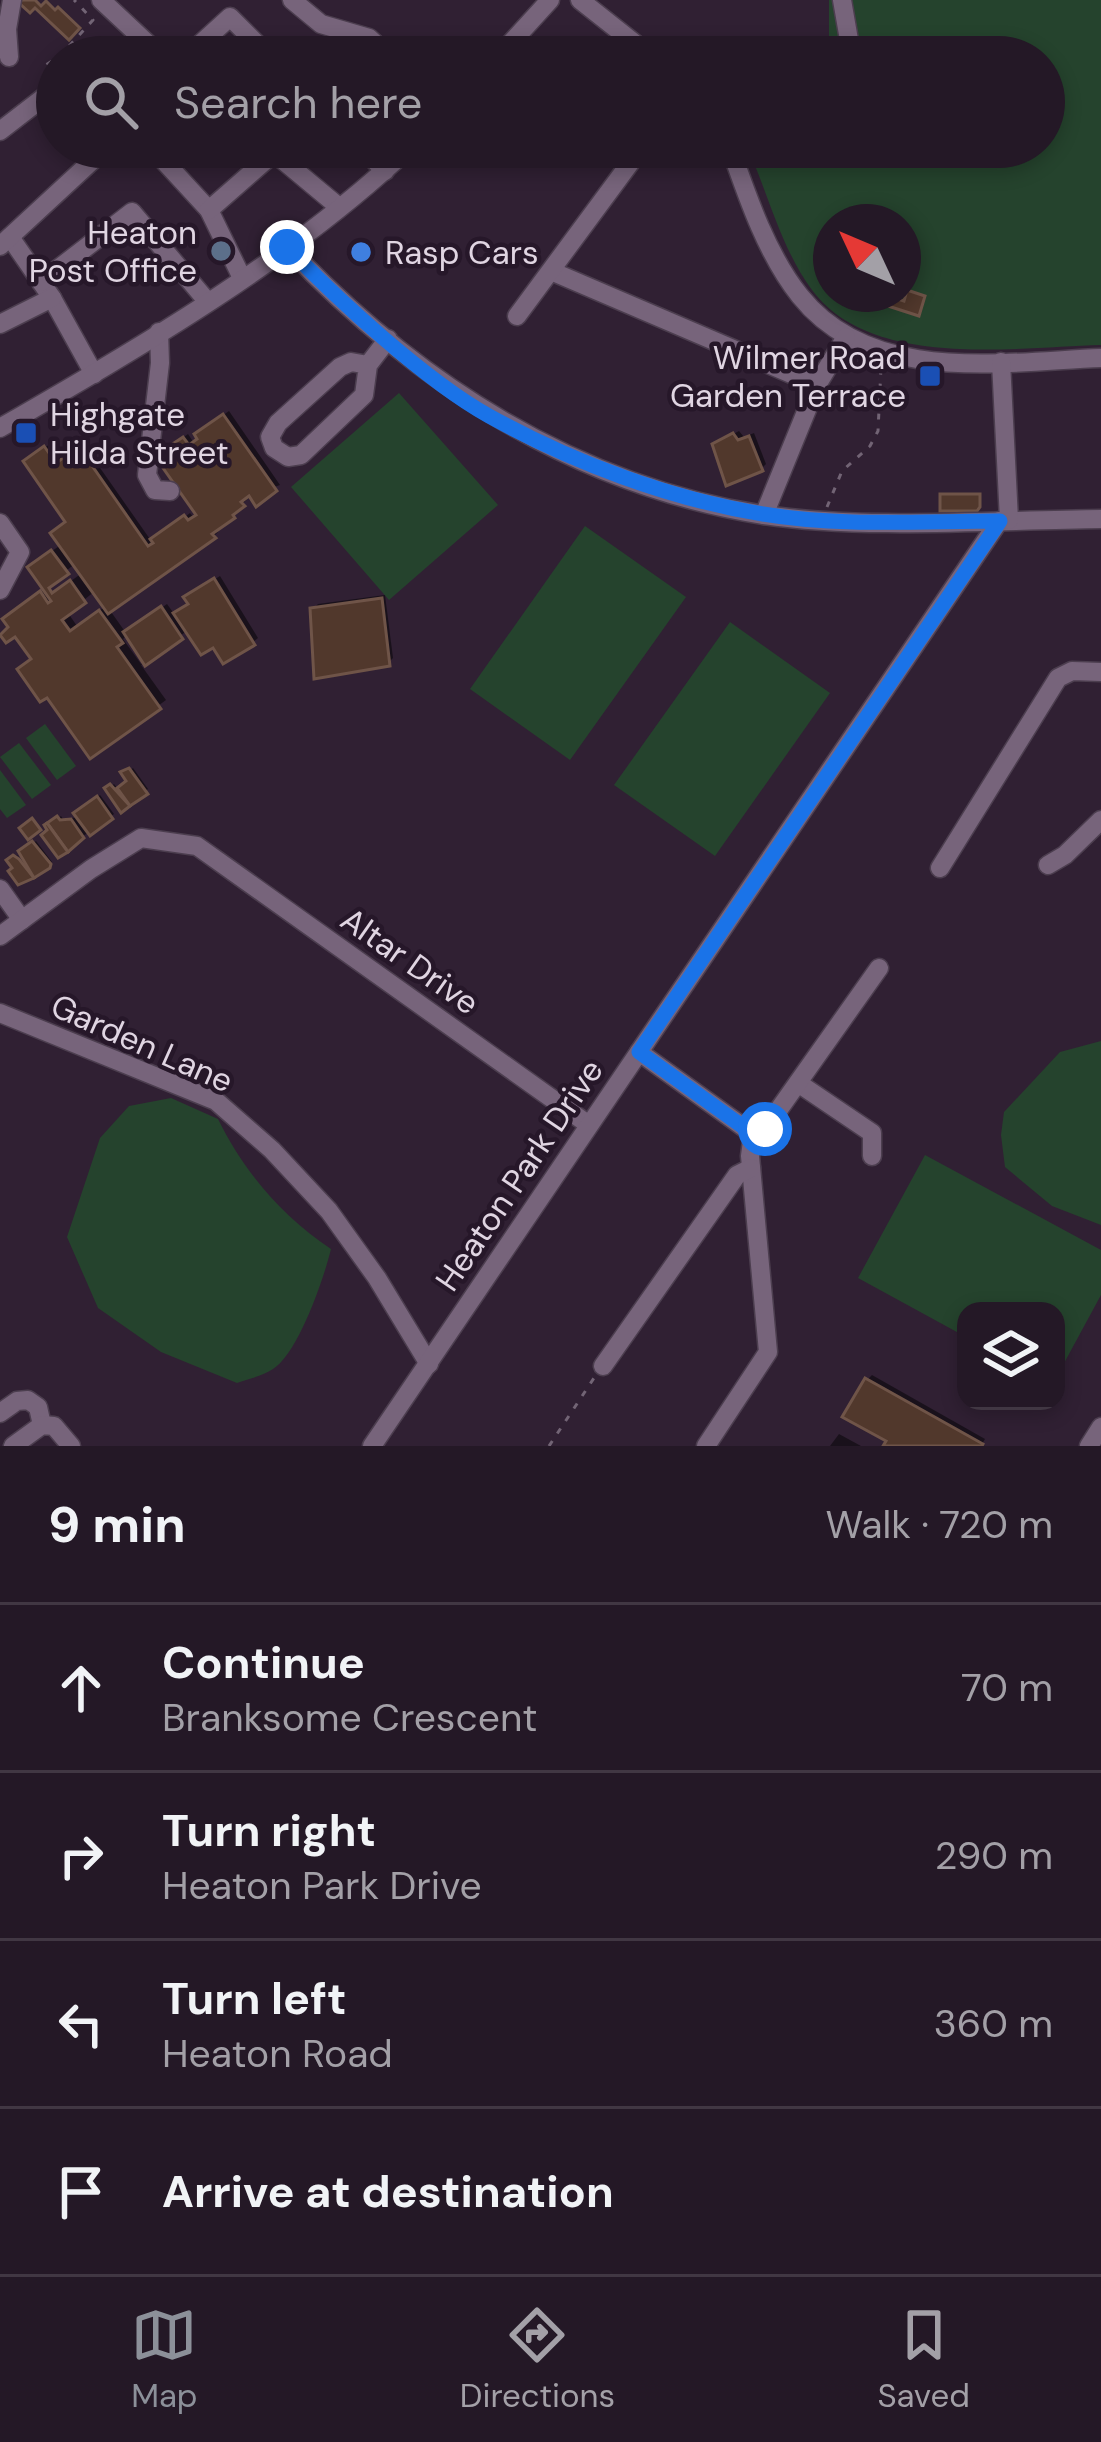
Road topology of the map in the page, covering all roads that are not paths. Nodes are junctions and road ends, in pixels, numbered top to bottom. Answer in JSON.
{"nodes":[{"id":1,"x":12,"y":0,"type":"edge"},
{"id":2,"x":100,"y":0,"type":"edge"},
{"id":3,"x":292,"y":0,"type":"edge"},
{"id":4,"x":550,"y":0,"type":"edge"},
{"id":5,"x":580,"y":0,"type":"edge"},
{"id":6,"x":842,"y":0,"type":"edge"},
{"id":7,"x":139,"y":36,"type":"edge"},
{"id":8,"x":209,"y":36,"type":"edge"},
{"id":9,"x":249,"y":36,"type":"edge"},
{"id":10,"x":361,"y":36,"type":"edge"},
{"id":11,"x":517,"y":36,"type":"edge"},
{"id":12,"x":625,"y":36,"type":"edge"},
{"id":13,"x":848,"y":36,"type":"edge"},
{"id":14,"x":9,"y":57,"type":"dead end"},
{"id":15,"x":36,"y":101,"type":"edge"},
{"id":16,"x":0,"y":131,"type":"edge"},
{"id":17,"x":84,"y":168,"type":"edge"},
{"id":18,"x":170,"y":168,"type":"edge"},
{"id":19,"x":252,"y":168,"type":"edge"},
{"id":20,"x":292,"y":168,"type":"edge"},
{"id":21,"x":382,"y":168,"type":"edge"},
{"id":22,"x":388,"y":168,"type":"edge"},
{"id":23,"x":626,"y":168,"type":"edge"},
{"id":24,"x":738,"y":168,"type":"edge"},
{"id":25,"x":385,"y":171,"type":"junction"},
{"id":26,"x":339,"y":207,"type":"junction"},
{"id":27,"x":209,"y":210,"type":"junction"},
{"id":28,"x":5,"y":242,"type":"edge"},
{"id":29,"x":287,"y":247,"type":"junction"},
{"id":30,"x":550,"y":271,"type":"junction"},
{"id":31,"x":242,"y":278,"type":"junction"},
{"id":32,"x":47,"y":290,"type":"junction"},
{"id":33,"x":207,"y":301,"type":"junction"},
{"id":34,"x":517,"y":316,"type":"dead end"},
{"id":35,"x":0,"y":324,"type":"edge"},
{"id":36,"x":159,"y":332,"type":"junction"},
{"id":37,"x":846,"y":337,"type":"junction"},
{"id":38,"x":388,"y":339,"type":"junction"},
{"id":39,"x":1101,"y":358,"type":"edge"},
{"id":40,"x":1001,"y":362,"type":"junction"},
{"id":41,"x":368,"y":364,"type":"junction"},
{"id":42,"x":94,"y":374,"type":"junction"},
{"id":43,"x":817,"y":385,"type":"junction"},
{"id":44,"x":0,"y":428,"type":"edge"},
{"id":45,"x":170,"y":491,"type":"dead end"},
{"id":46,"x":764,"y":515,"type":"junction"},
{"id":47,"x":1101,"y":519,"type":"edge"},
{"id":48,"x":1004,"y":520,"type":"junction"},
{"id":49,"x":0,"y":523,"type":"edge"},
{"id":50,"x":0,"y":590,"type":"edge"},
{"id":51,"x":1101,"y":672,"type":"edge"},
{"id":52,"x":1101,"y":820,"type":"edge"},
{"id":53,"x":1048,"y":866,"type":"dead end"},
{"id":54,"x":940,"y":868,"type":"dead end"},
{"id":55,"x":0,"y":889,"type":"edge"},
{"id":56,"x":22,"y":920,"type":"junction"},
{"id":57,"x":0,"y":936,"type":"edge"},
{"id":58,"x":879,"y":968,"type":"dead end"},
{"id":59,"x":0,"y":1013,"type":"edge"},
{"id":60,"x":639,"y":1052,"type":"junction"},
{"id":61,"x":798,"y":1083,"type":"junction"},
{"id":62,"x":589,"y":1125,"type":"junction"},
{"id":63,"x":753,"y":1134,"type":"junction"},
{"id":64,"x":872,"y":1156,"type":"dead end"},
{"id":65,"x":751,"y":1168,"type":"junction"},
{"id":66,"x":429,"y":1364,"type":"junction"},
{"id":67,"x":603,"y":1366,"type":"road end"},
{"id":68,"x":0,"y":1413,"type":"edge"},
{"id":69,"x":42,"y":1425,"type":"junction"},
{"id":70,"x":1101,"y":1427,"type":"edge"},
{"id":71,"x":13,"y":1446,"type":"edge"},
{"id":72,"x":71,"y":1446,"type":"edge"},
{"id":73,"x":372,"y":1446,"type":"edge"},
{"id":74,"x":706,"y":1446,"type":"edge"},
{"id":75,"x":1090,"y":1446,"type":"edge"}],
"edges":[{"from":1,"to":14,"type":"street"},
{"from":2,"to":7,"type":"street"},
{"from":3,"to":10,"type":"street"},
{"from":4,"to":11,"type":"street"},
{"from":5,"to":12,"type":"street"},
{"from":6,"to":13,"type":"street"},
{"from":8,"to":9,"type":"street"},
{"from":15,"to":16,"type":"street"},
{"from":17,"to":28,"type":"street"},
{"from":18,"to":27,"type":"street"},
{"from":19,"to":27,"type":"street"},
{"from":20,"to":26,"type":"street"},
{"from":21,"to":25,"type":"street"},
{"from":22,"to":25,"type":"street"},
{"from":23,"to":30,"type":"street"},
{"from":24,"to":37,"type":"street"},
{"from":25,"to":26,"type":"street"},
{"from":26,"to":29,"type":"street"},
{"from":27,"to":31,"type":"street"},
{"from":28,"to":32,"type":"street"},
{"from":29,"to":31,"type":"street"},
{"from":29,"to":38,"type":"street"},
{"from":30,"to":34,"type":"street"},
{"from":30,"to":43,"type":"street"},
{"from":31,"to":33,"type":"street"},
{"from":32,"to":33,"type":"street"},
{"from":32,"to":35,"type":"street"},
{"from":32,"to":42,"type":"street"},
{"from":33,"to":36,"type":"street"},
{"from":36,"to":42,"type":"street"},
{"from":36,"to":45,"type":"street"},
{"from":37,"to":40,"type":"street"},
{"from":37,"to":43,"type":"street"},
{"from":38,"to":41,"type":"street"},
{"from":38,"to":46,"type":"street"},
{"from":39,"to":40,"type":"street"},
{"from":40,"to":48,"type":"street"},
{"from":41,"to":41,"type":"street"},
{"from":42,"to":44,"type":"street"},
{"from":43,"to":46,"type":"street"},
{"from":46,"to":48,"type":"street"},
{"from":47,"to":48,"type":"street"},
{"from":48,"to":60,"type":"street","name":"Heaton Park Drive"},
{"from":49,"to":50,"type":"street"},
{"from":51,"to":54,"type":"street"},
{"from":52,"to":53,"type":"street"},
{"from":55,"to":56,"type":"street"},
{"from":56,"to":57,"type":"street"},
{"from":56,"to":62,"type":"street","name":"Altar Drive"},
{"from":58,"to":61,"type":"street"},
{"from":59,"to":66,"type":"street","name":"Garden Lane"},
{"from":60,"to":62,"type":"street","name":"Heaton Park Drive"},
{"from":60,"to":63,"type":"street"},
{"from":61,"to":63,"type":"street"},
{"from":61,"to":64,"type":"street"},
{"from":62,"to":66,"type":"street","name":"Heaton Park Drive"},
{"from":63,"to":65,"type":"street"},
{"from":65,"to":67,"type":"street"},
{"from":65,"to":74,"type":"street"},
{"from":66,"to":73,"type":"street","name":"Heaton Park Drive"},
{"from":68,"to":69,"type":"street"},
{"from":69,"to":71,"type":"street"},
{"from":69,"to":72,"type":"street"},
{"from":70,"to":75,"type":"street"}]}
